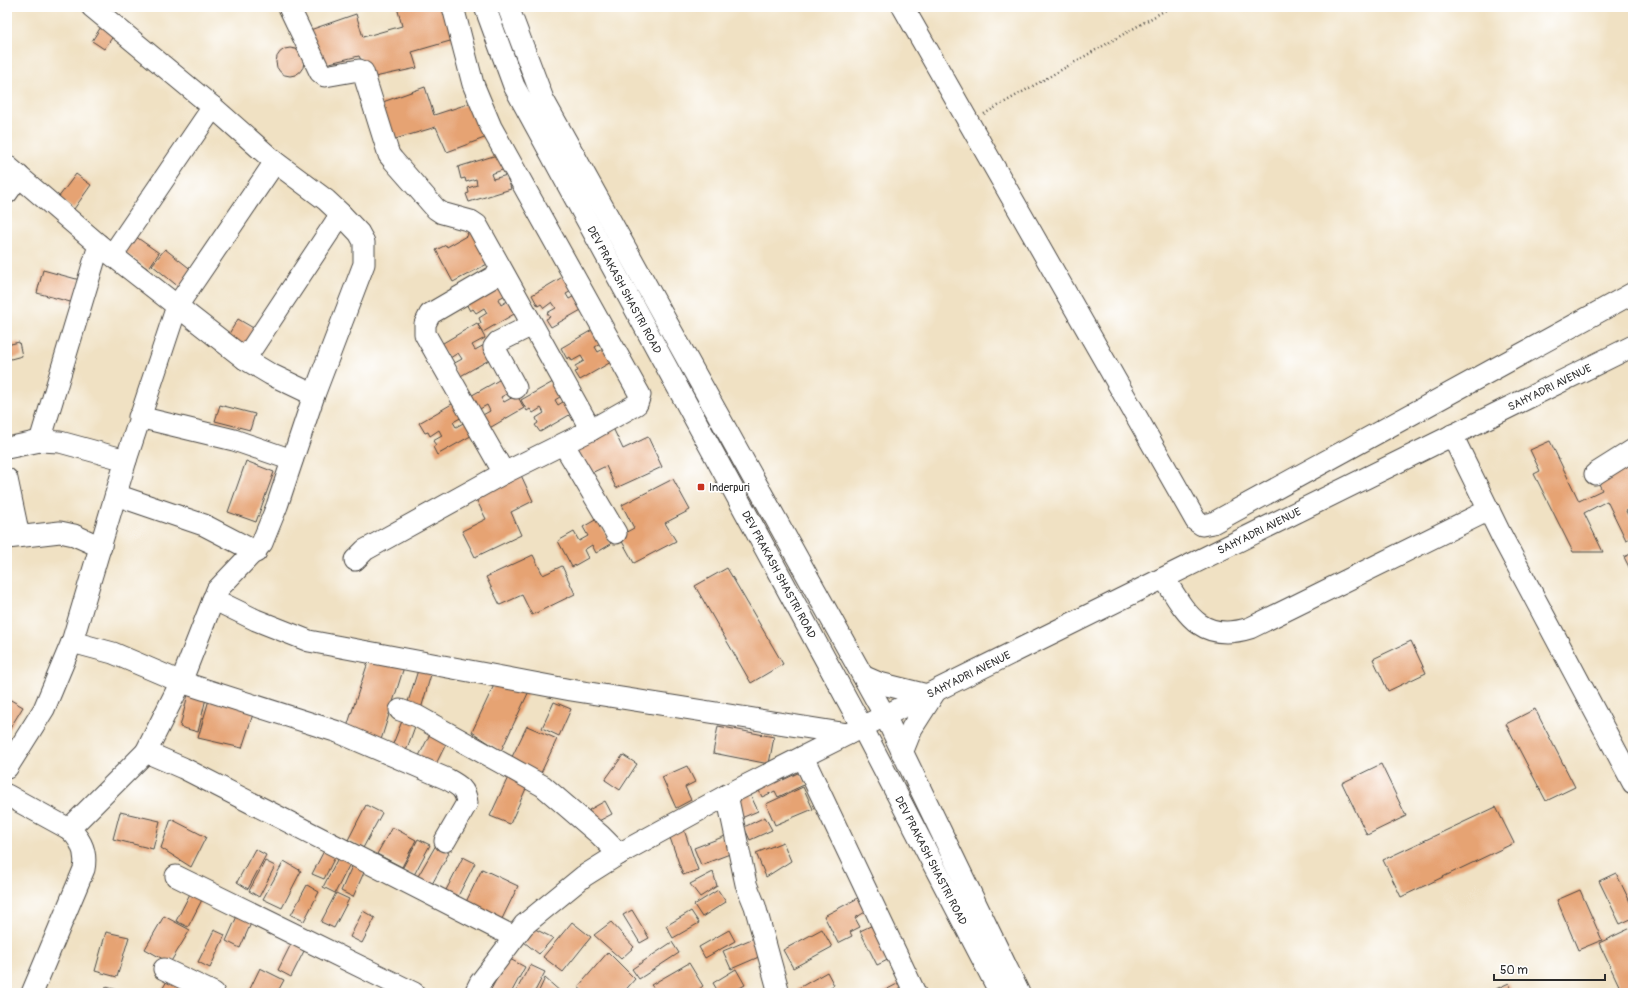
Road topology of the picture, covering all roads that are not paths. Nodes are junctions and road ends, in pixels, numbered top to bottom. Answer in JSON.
{"nodes":[{"id":1,"x":92,"y":7,"type":"edge"},
{"id":2,"x":289,"y":7,"type":"edge"},
{"id":3,"x":452,"y":7,"type":"edge"},
{"id":4,"x":485,"y":7,"type":"edge"},
{"id":5,"x":508,"y":7,"type":"edge"},
{"id":6,"x":903,"y":7,"type":"edge"},
{"id":7,"x":213,"y":107,"type":"junction"},
{"id":8,"x":275,"y":162,"type":"junction"},
{"id":9,"x":11,"y":178,"type":"edge"},
{"id":10,"x":341,"y":214,"type":"junction"},
{"id":11,"x":106,"y":249,"type":"junction"},
{"id":12,"x":502,"y":272,"type":"junction"},
{"id":13,"x":1633,"y":293,"type":"edge"},
{"id":14,"x":177,"y":306,"type":"junction"},
{"id":15,"x":532,"y":325,"type":"junction"},
{"id":16,"x":1633,"y":346,"type":"edge"},
{"id":17,"x":246,"y":359,"type":"junction"},
{"id":18,"x":516,"y":388,"type":"dead end"},
{"id":19,"x":314,"y":395,"type":"junction"},
{"id":20,"x":139,"y":417,"type":"junction"},
{"id":21,"x":591,"y":430,"type":"junction"},
{"id":22,"x":1452,"y":435,"type":"junction"},
{"id":23,"x":40,"y":442,"type":"junction"},
{"id":24,"x":564,"y":445,"type":"junction"},
{"id":25,"x":7,"y":448,"type":"edge"},
{"id":26,"x":1633,"y":450,"type":"edge"},
{"id":27,"x":126,"y":460,"type":"junction"},
{"id":28,"x":292,"y":460,"type":"junction"},
{"id":29,"x":504,"y":473,"type":"junction"},
{"id":30,"x":1595,"y":474,"type":"dead end"},
{"id":31,"x":7,"y":479,"type":"edge"},
{"id":32,"x":116,"y":495,"type":"junction"},
{"id":33,"x":1489,"y":510,"type":"junction"},
{"id":34,"x":616,"y":533,"type":"dead end"},
{"id":35,"x":13,"y":537,"type":"edge"},
{"id":36,"x":101,"y":547,"type":"junction"},
{"id":37,"x":256,"y":552,"type":"junction"},
{"id":38,"x":355,"y":560,"type":"dead end"},
{"id":39,"x":1164,"y":578,"type":"junction"},
{"id":40,"x":213,"y":599,"type":"junction"},
{"id":41,"x":72,"y":642,"type":"junction"},
{"id":42,"x":863,"y":676,"type":"junction"},
{"id":43,"x":181,"y":682,"type":"junction"},
{"id":44,"x":931,"y":693,"type":"junction"},
{"id":45,"x":400,"y":710,"type":"dead end"},
{"id":46,"x":885,"y":716,"type":"junction"},
{"id":47,"x":855,"y":730,"type":"junction"},
{"id":48,"x":146,"y":752,"type":"junction"},
{"id":49,"x":902,"y":753,"type":"junction"},
{"id":50,"x":803,"y":757,"type":"junction"},
{"id":51,"x":7,"y":768,"type":"edge"},
{"id":52,"x":1633,"y":783,"type":"edge"},
{"id":53,"x":7,"y":795,"type":"edge"},
{"id":54,"x":727,"y":795,"type":"junction"},
{"id":55,"x":69,"y":829,"type":"junction"},
{"id":56,"x":446,"y":841,"type":"dead end"},
{"id":57,"x":619,"y":854,"type":"junction"},
{"id":58,"x":176,"y":876,"type":"dead end"},
{"id":59,"x":514,"y":937,"type":"junction"},
{"id":60,"x":164,"y":969,"type":"dead end"},
{"id":61,"x":32,"y":993,"type":"edge"},
{"id":62,"x":214,"y":993,"type":"edge"},
{"id":63,"x":414,"y":993,"type":"edge"},
{"id":64,"x":475,"y":993,"type":"edge"},
{"id":65,"x":779,"y":993,"type":"edge"},
{"id":66,"x":915,"y":993,"type":"edge"},
{"id":67,"x":1000,"y":993,"type":"edge"},
{"id":68,"x":1019,"y":993,"type":"edge"}],
"edges":[{"from":1,"to":7,"type":"street"},
{"from":2,"to":12,"type":"street"},
{"from":3,"to":21,"type":"street"},
{"from":4,"to":47,"type":"street","name":"DEV PRAKASH SHASTRI ROAD"},
{"from":5,"to":42,"type":"street","name":"DEV PRAKASH SHASTRI ROAD"},
{"from":6,"to":13,"type":"street"},
{"from":7,"to":8,"type":"street"},
{"from":7,"to":11,"type":"street"},
{"from":8,"to":10,"type":"street"},
{"from":8,"to":14,"type":"street"},
{"from":9,"to":11,"type":"street"},
{"from":10,"to":17,"type":"street"},
{"from":10,"to":19,"type":"street"},
{"from":11,"to":14,"type":"street"},
{"from":11,"to":23,"type":"street"},
{"from":12,"to":15,"type":"street"},
{"from":12,"to":29,"type":"street"},
{"from":14,"to":17,"type":"street"},
{"from":14,"to":20,"type":"street"},
{"from":15,"to":18,"type":"street"},
{"from":15,"to":21,"type":"street"},
{"from":16,"to":22,"type":"street","name":"SAHYADRI AVENUE"},
{"from":17,"to":19,"type":"street"},
{"from":19,"to":28,"type":"street"},
{"from":20,"to":27,"type":"street"},
{"from":20,"to":28,"type":"street"},
{"from":21,"to":24,"type":"street"},
{"from":22,"to":33,"type":"street"},
{"from":22,"to":39,"type":"street","name":"SAHYADRI AVENUE"},
{"from":23,"to":25,"type":"street"},
{"from":23,"to":27,"type":"street"},
{"from":24,"to":29,"type":"street"},
{"from":24,"to":34,"type":"street"},
{"from":26,"to":30,"type":"street"},
{"from":27,"to":32,"type":"street"},
{"from":28,"to":37,"type":"street"},
{"from":29,"to":38,"type":"street"},
{"from":31,"to":35,"type":"street"},
{"from":32,"to":36,"type":"street"},
{"from":32,"to":37,"type":"street"},
{"from":33,"to":39,"type":"street"},
{"from":33,"to":52,"type":"street"},
{"from":35,"to":36,"type":"street"},
{"from":36,"to":41,"type":"street"},
{"from":37,"to":40,"type":"street"},
{"from":39,"to":44,"type":"street","name":"SAHYADRI AVENUE"},
{"from":40,"to":43,"type":"street"},
{"from":40,"to":47,"type":"street"},
{"from":41,"to":43,"type":"street"},
{"from":41,"to":51,"type":"street"},
{"from":42,"to":44,"type":"street"},
{"from":42,"to":46,"type":"street","name":"DEV PRAKASH SHASTRI ROAD"},
{"from":43,"to":48,"type":"street"},
{"from":43,"to":56,"type":"street"},
{"from":44,"to":46,"type":"street","name":"SAHYADRI AVENUE"},
{"from":44,"to":49,"type":"street"},
{"from":45,"to":57,"type":"street"},
{"from":46,"to":47,"type":"street","name":"SAHYADRI AVENUE"},
{"from":46,"to":49,"type":"street","name":"DEV PRAKASH SHASTRI ROAD"},
{"from":47,"to":50,"type":"street","name":"SAHYADRI AVENUE"},
{"from":47,"to":67,"type":"street","name":"DEV PRAKASH SHASTRI ROAD"},
{"from":48,"to":55,"type":"street"},
{"from":48,"to":59,"type":"street"},
{"from":49,"to":68,"type":"street","name":"DEV PRAKASH SHASTRI ROAD"},
{"from":50,"to":54,"type":"street","name":"SAHYADRI AVENUE"},
{"from":50,"to":66,"type":"street"},
{"from":53,"to":55,"type":"street"},
{"from":54,"to":57,"type":"street","name":"SAHYADRI AVENUE"},
{"from":54,"to":65,"type":"street"},
{"from":55,"to":61,"type":"street"},
{"from":57,"to":59,"type":"street","name":"SAHYADRI AVENUE"},
{"from":58,"to":63,"type":"street"},
{"from":59,"to":64,"type":"street","name":"SAHYADRI AVENUE"},
{"from":60,"to":62,"type":"street"}]}
